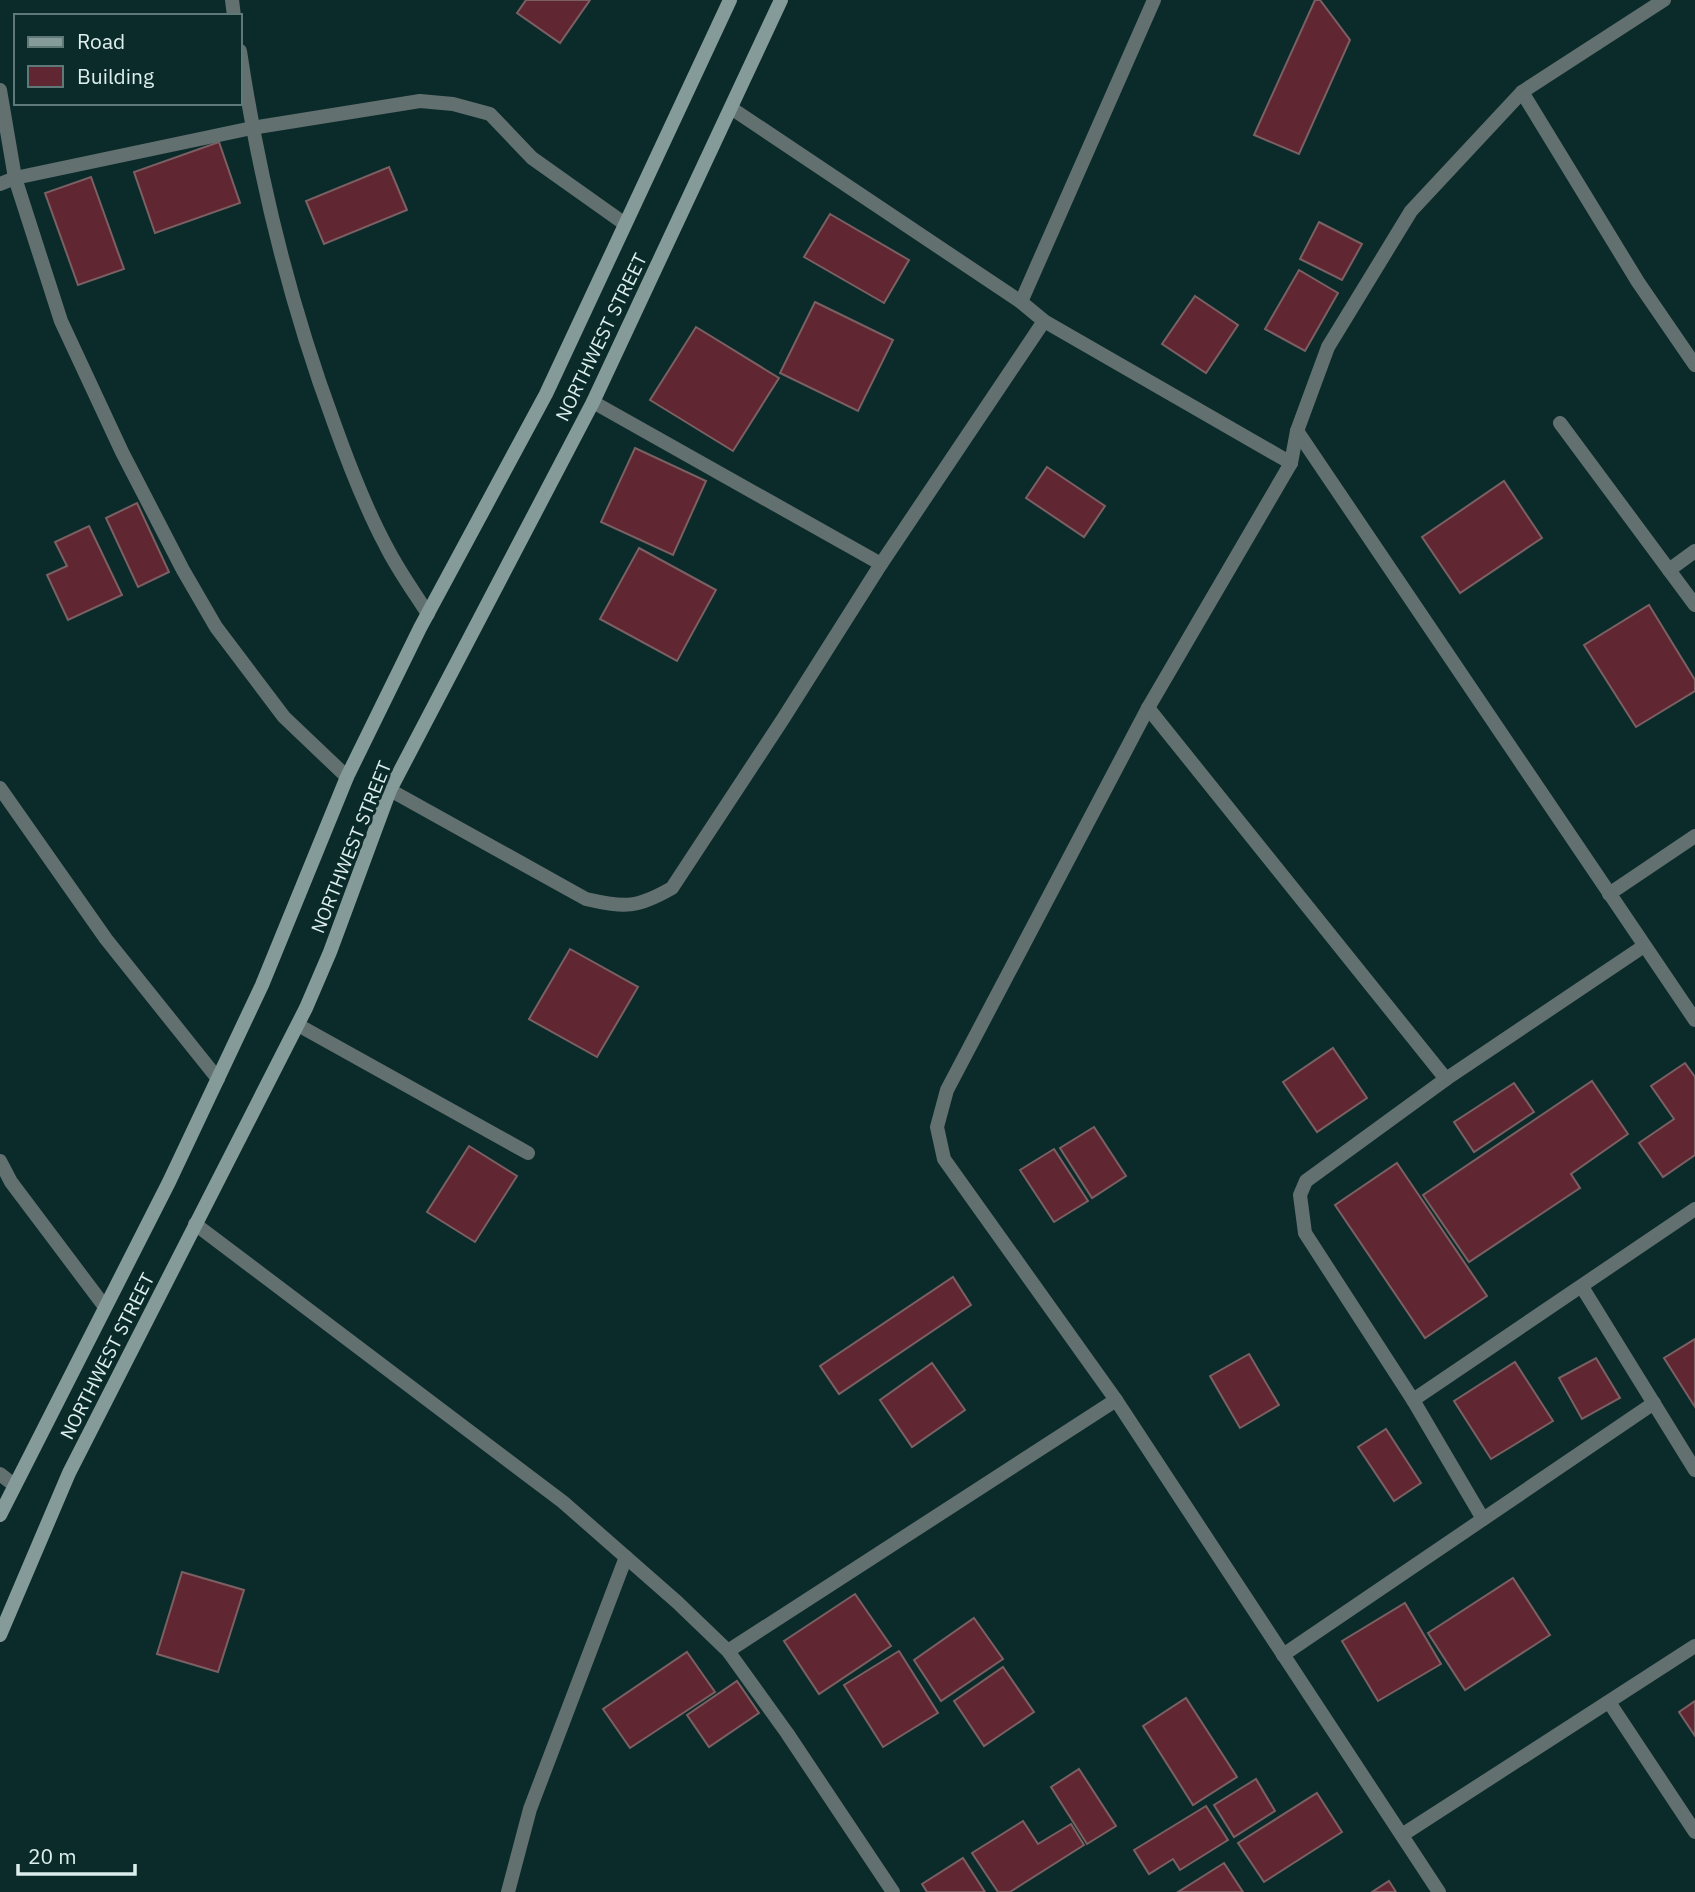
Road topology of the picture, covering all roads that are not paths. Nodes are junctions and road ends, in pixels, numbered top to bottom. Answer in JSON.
{"nodes":[{"id":1,"x":730,"y":0,"type":"edge"},
{"id":2,"x":781,"y":0,"type":"edge"},
{"id":3,"x":1154,"y":0,"type":"edge"},
{"id":4,"x":1664,"y":0,"type":"edge"},
{"id":5,"x":242,"y":64,"type":"edge"},
{"id":6,"x":0,"y":90,"type":"edge"},
{"id":7,"x":1522,"y":92,"type":"junction"},
{"id":8,"x":731,"y":108,"type":"junction"},
{"id":9,"x":252,"y":128,"type":"junction"},
{"id":10,"x":15,"y":178,"type":"junction"},
{"id":11,"x":0,"y":184,"type":"edge"},
{"id":12,"x":625,"y":224,"type":"junction"},
{"id":13,"x":1021,"y":302,"type":"junction"},
{"id":14,"x":1044,"y":321,"type":"junction"},
{"id":15,"x":1695,"y":365,"type":"edge"},
{"id":16,"x":593,"y":402,"type":"junction"},
{"id":17,"x":1560,"y":423,"type":"dead end"},
{"id":18,"x":1297,"y":431,"type":"junction"},
{"id":19,"x":1291,"y":463,"type":"junction"},
{"id":20,"x":1695,"y":551,"type":"edge"},
{"id":21,"x":881,"y":564,"type":"junction"},
{"id":22,"x":1669,"y":570,"type":"junction"},
{"id":23,"x":1695,"y":605,"type":"edge"},
{"id":24,"x":428,"y":614,"type":"junction"},
{"id":25,"x":1148,"y":708,"type":"junction"},
{"id":26,"x":347,"y":777,"type":"junction"},
{"id":27,"x":0,"y":788,"type":"edge"},
{"id":28,"x":390,"y":790,"type":"junction"},
{"id":29,"x":1695,"y":836,"type":"edge"},
{"id":30,"x":1609,"y":894,"type":"junction"},
{"id":31,"x":1644,"y":946,"type":"junction"},
{"id":32,"x":1695,"y":1020,"type":"edge"},
{"id":33,"x":298,"y":1025,"type":"junction"},
{"id":34,"x":218,"y":1079,"type":"junction"},
{"id":35,"x":1446,"y":1079,"type":"junction"},
{"id":36,"x":528,"y":1153,"type":"dead end"},
{"id":37,"x":0,"y":1161,"type":"edge"},
{"id":38,"x":1695,"y":1209,"type":"edge"},
{"id":39,"x":195,"y":1224,"type":"junction"},
{"id":40,"x":1582,"y":1287,"type":"junction"},
{"id":41,"x":105,"y":1307,"type":"junction"},
{"id":42,"x":1116,"y":1400,"type":"junction"},
{"id":43,"x":1413,"y":1400,"type":"junction"},
{"id":44,"x":1654,"y":1403,"type":"junction"},
{"id":45,"x":1695,"y":1470,"type":"edge"},
{"id":46,"x":0,"y":1474,"type":"edge"},
{"id":47,"x":14,"y":1485,"type":"junction"},
{"id":48,"x":0,"y":1515,"type":"edge"},
{"id":49,"x":1483,"y":1519,"type":"junction"},
{"id":50,"x":626,"y":1557,"type":"junction"},
{"id":51,"x":0,"y":1635,"type":"edge"},
{"id":52,"x":1695,"y":1646,"type":"edge"},
{"id":53,"x":728,"y":1651,"type":"junction"},
{"id":54,"x":1283,"y":1656,"type":"junction"},
{"id":55,"x":1609,"y":1702,"type":"junction"},
{"id":56,"x":1695,"y":1832,"type":"edge"},
{"id":57,"x":1402,"y":1835,"type":"junction"},
{"id":58,"x":508,"y":1892,"type":"edge"},
{"id":59,"x":893,"y":1892,"type":"edge"},
{"id":60,"x":1439,"y":1892,"type":"edge"}],
"edges":[{"from":1,"to":12,"type":"main road","name":"NORTHWEST STREET"},
{"from":2,"to":8,"type":"main road","name":"NORTHWEST STREET"},
{"from":3,"to":13,"type":"street"},
{"from":4,"to":7,"type":"street"},
{"from":5,"to":9,"type":"street"},
{"from":6,"to":10,"type":"street"},
{"from":7,"to":15,"type":"street"},
{"from":7,"to":18,"type":"street"},
{"from":8,"to":13,"type":"street"},
{"from":8,"to":16,"type":"main road","name":"NORTHWEST STREET"},
{"from":9,"to":10,"type":"street"},
{"from":9,"to":12,"type":"street"},
{"from":9,"to":24,"type":"street"},
{"from":10,"to":11,"type":"street"},
{"from":10,"to":26,"type":"street"},
{"from":12,"to":24,"type":"main road","name":"NORTHWEST STREET"},
{"from":13,"to":14,"type":"street"},
{"from":14,"to":19,"type":"street"},
{"from":14,"to":21,"type":"street"},
{"from":16,"to":21,"type":"street"},
{"from":16,"to":28,"type":"main road","name":"NORTHWEST STREET"},
{"from":17,"to":22,"type":"street"},
{"from":18,"to":19,"type":"street"},
{"from":18,"to":30,"type":"street"},
{"from":19,"to":25,"type":"street"},
{"from":20,"to":22,"type":"street"},
{"from":21,"to":28,"type":"street"},
{"from":22,"to":23,"type":"street"},
{"from":24,"to":26,"type":"main road","name":"NORTHWEST STREET"},
{"from":25,"to":35,"type":"street"},
{"from":25,"to":42,"type":"street"},
{"from":26,"to":34,"type":"main road","name":"NORTHWEST STREET"},
{"from":27,"to":34,"type":"street"},
{"from":28,"to":33,"type":"main road","name":"NORTHWEST STREET"},
{"from":29,"to":30,"type":"street"},
{"from":30,"to":31,"type":"street"},
{"from":31,"to":32,"type":"street"},
{"from":31,"to":35,"type":"street"},
{"from":33,"to":36,"type":"street"},
{"from":33,"to":39,"type":"main road","name":"NORTHWEST STREET"},
{"from":34,"to":41,"type":"main road","name":"NORTHWEST STREET"},
{"from":35,"to":43,"type":"street"},
{"from":37,"to":41,"type":"street"},
{"from":38,"to":40,"type":"street"},
{"from":39,"to":50,"type":"street"},
{"from":39,"to":51,"type":"main road","name":"NORTHWEST STREET"},
{"from":40,"to":43,"type":"street"},
{"from":40,"to":44,"type":"street"},
{"from":41,"to":47,"type":"main road","name":"NORTHWEST STREET"},
{"from":42,"to":53,"type":"street"},
{"from":42,"to":54,"type":"street"},
{"from":43,"to":49,"type":"street"},
{"from":44,"to":45,"type":"street"},
{"from":44,"to":49,"type":"street"},
{"from":46,"to":47,"type":"street"},
{"from":47,"to":48,"type":"main road","name":"NORTHWEST STREET"},
{"from":49,"to":54,"type":"street"},
{"from":50,"to":53,"type":"street"},
{"from":50,"to":58,"type":"street"},
{"from":52,"to":55,"type":"street"},
{"from":53,"to":59,"type":"street"},
{"from":54,"to":57,"type":"street"},
{"from":55,"to":56,"type":"street"},
{"from":55,"to":57,"type":"street"},
{"from":57,"to":60,"type":"street"}]}
